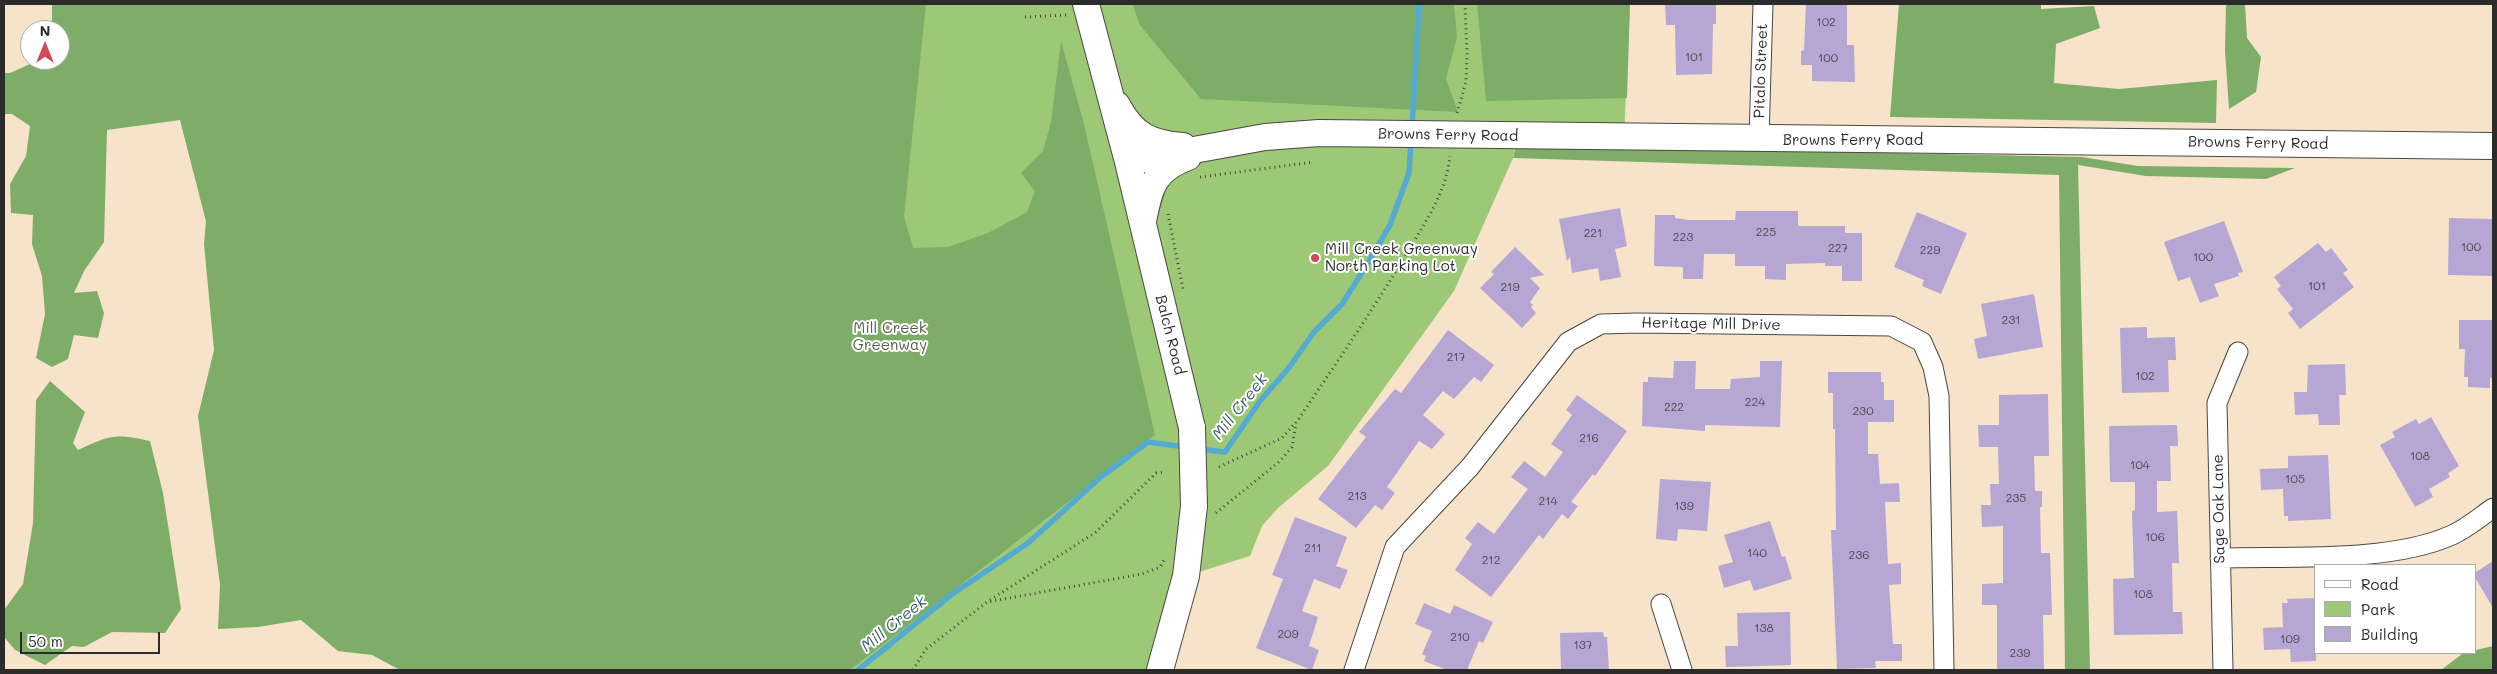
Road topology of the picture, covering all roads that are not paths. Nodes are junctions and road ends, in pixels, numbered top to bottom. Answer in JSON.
{"nodes":[{"id":1,"x":1086,"y":4,"type":"edge"},
{"id":2,"x":1763,"y":4,"type":"edge"},
{"id":3,"x":1109,"y":88,"type":"junction"},
{"id":4,"x":1759,"y":139,"type":"junction"},
{"id":5,"x":2493,"y":146,"type":"edge"},
{"id":6,"x":1214,"y":147,"type":"junction"},
{"id":7,"x":1128,"y":162,"type":"junction"},
{"id":8,"x":1142,"y":223,"type":"junction"},
{"id":9,"x":2238,"y":352,"type":"dead end"},
{"id":10,"x":2493,"y":508,"type":"edge"},
{"id":11,"x":2220,"y":558,"type":"junction"},
{"id":12,"x":1661,"y":604,"type":"dead end"},
{"id":13,"x":1160,"y":670,"type":"edge"},
{"id":14,"x":1354,"y":670,"type":"edge"},
{"id":15,"x":1682,"y":670,"type":"edge"},
{"id":16,"x":1944,"y":670,"type":"edge"},
{"id":17,"x":2222,"y":670,"type":"edge"}],
"edges":[{"from":1,"to":3,"type":"street","name":"Balch Road"},
{"from":2,"to":4,"type":"street","name":"Pitalo Street"},
{"from":3,"to":6,"type":"street","name":"Browns Ferry Road"},
{"from":3,"to":7,"type":"street","name":"Balch Road"},
{"from":4,"to":5,"type":"street","name":"Browns Ferry Road"},
{"from":4,"to":6,"type":"street","name":"Browns Ferry Road"},
{"from":6,"to":7,"type":"street","name":"Browns Ferry Road"},
{"from":6,"to":8,"type":"street","name":"Browns Ferry Road"},
{"from":7,"to":8,"type":"street","name":"Balch Road"},
{"from":8,"to":13,"type":"street","name":"Balch Road","bridge":true},
{"from":9,"to":11,"type":"street","name":"Sage Oak Lane"},
{"from":10,"to":11,"type":"street"},
{"from":11,"to":17,"type":"street","name":"Sage Oak Lane"},
{"from":12,"to":15,"type":"street"},
{"from":14,"to":16,"type":"street","name":"Heritage Mill Drive"}]}
